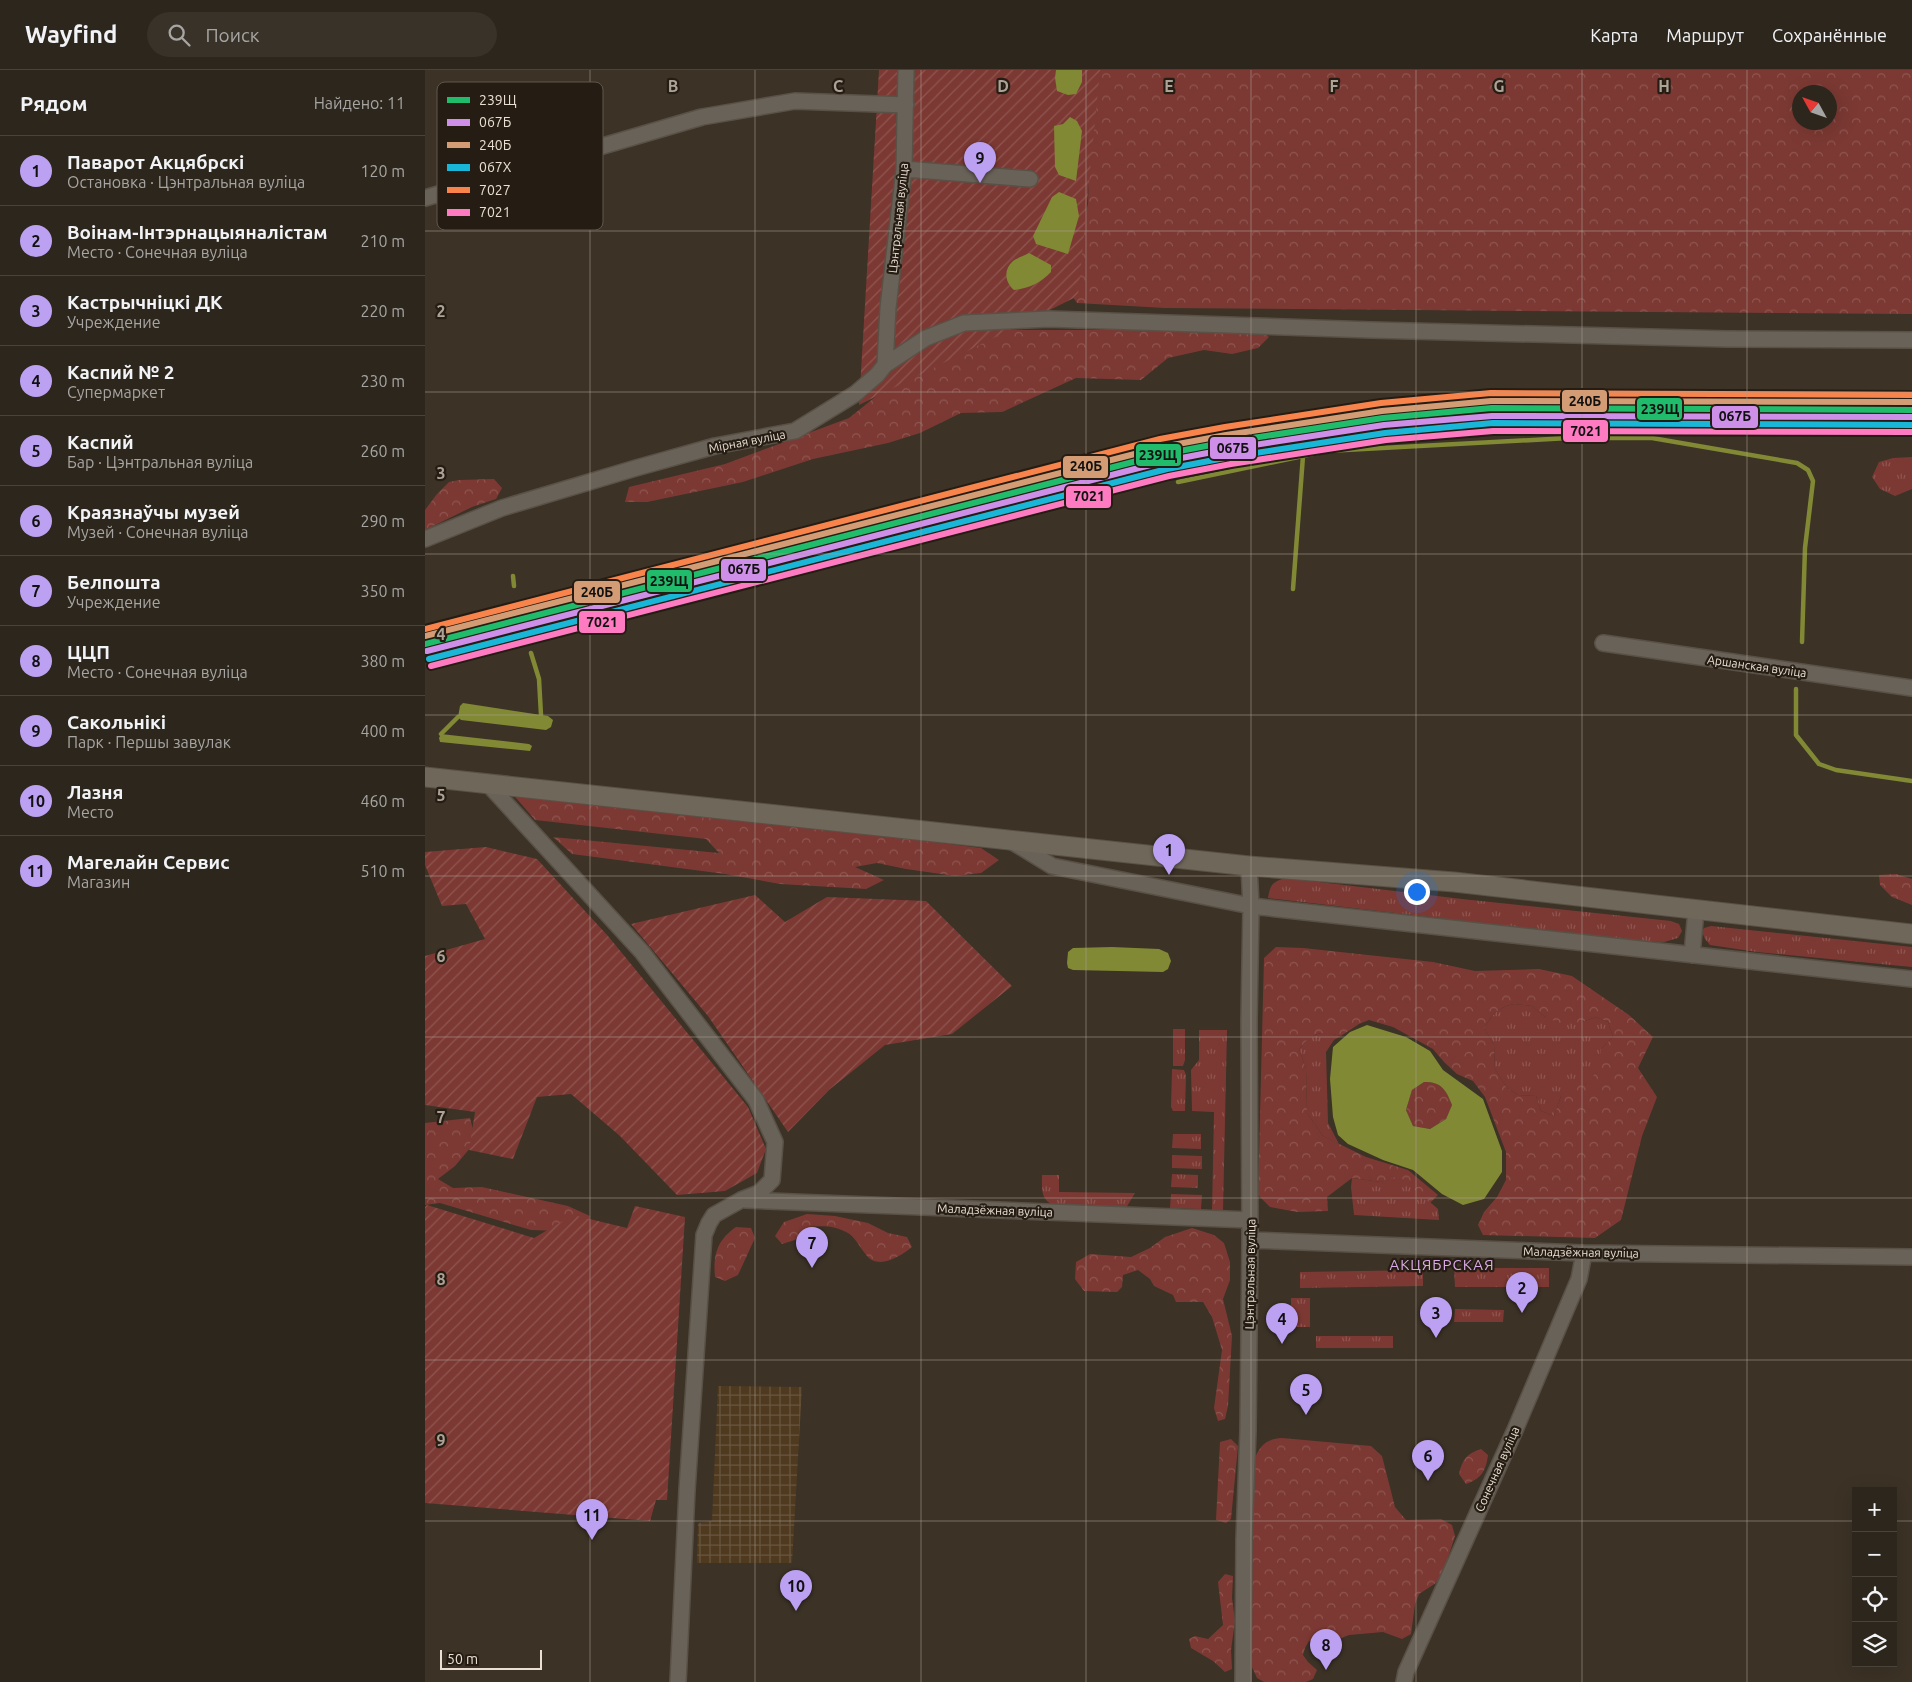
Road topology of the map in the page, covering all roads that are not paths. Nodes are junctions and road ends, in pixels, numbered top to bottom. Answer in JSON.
{"nodes":[{"id":1,"x":906,"y":70,"type":"edge"},
{"id":2,"x":906,"y":105,"type":"junction"},
{"id":3,"x":603,"y":146,"type":"edge"},
{"id":4,"x":904,"y":169,"type":"junction"},
{"id":5,"x":1030,"y":179,"type":"dead end"},
{"id":6,"x":437,"y":194,"type":"edge"},
{"id":7,"x":425,"y":198,"type":"edge"},
{"id":8,"x":1912,"y":340,"type":"edge"},
{"id":9,"x":885,"y":365,"type":"junction"},
{"id":10,"x":425,"y":539,"type":"edge"},
{"id":11,"x":1603,"y":643,"type":"dead end"},
{"id":12,"x":1912,"y":688,"type":"edge"},
{"id":13,"x":425,"y":777,"type":"edge"},
{"id":14,"x":487,"y":784,"type":"junction"},
{"id":15,"x":1010,"y":841,"type":"junction"},
{"id":16,"x":1249,"y":866,"type":"junction"},
{"id":17,"x":1251,"y":906,"type":"junction"},
{"id":18,"x":1697,"y":910,"type":"junction"},
{"id":19,"x":1912,"y":934,"type":"edge"},
{"id":20,"x":1692,"y":955,"type":"junction"},
{"id":21,"x":1912,"y":979,"type":"edge"},
{"id":22,"x":772,"y":1180,"type":"junction"},
{"id":23,"x":741,"y":1200,"type":"junction"},
{"id":24,"x":789,"y":1203,"type":"junction"},
{"id":25,"x":1250,"y":1220,"type":"junction"},
{"id":26,"x":1251,"y":1240,"type":"junction"},
{"id":27,"x":1584,"y":1253,"type":"junction"},
{"id":28,"x":1912,"y":1257,"type":"edge"},
{"id":29,"x":678,"y":1682,"type":"edge"},
{"id":30,"x":1243,"y":1682,"type":"edge"},
{"id":31,"x":1404,"y":1682,"type":"edge"}],
"edges":[{"from":1,"to":2,"type":"street","name":"Цэнтральная вуліца"},
{"from":2,"to":3,"type":"street"},
{"from":2,"to":4,"type":"street","name":"Цэнтральная вуліца"},
{"from":4,"to":5,"type":"street"},
{"from":4,"to":9,"type":"street","name":"Цэнтральная вуліца"},
{"from":6,"to":7,"type":"street"},
{"from":8,"to":9,"type":"street","name":"Мірная вуліца"},
{"from":9,"to":10,"type":"street","name":"Мірная вуліца"},
{"from":11,"to":12,"type":"street","name":"Аршанская вуліца"},
{"from":13,"to":14,"type":"main road"},
{"from":14,"to":15,"type":"main road"},
{"from":14,"to":22,"type":"street"},
{"from":15,"to":16,"type":"main road"},
{"from":15,"to":17,"type":"street"},
{"from":16,"to":17,"type":"street","name":"Цэнтральная вуліца"},
{"from":16,"to":18,"type":"main road"},
{"from":17,"to":20,"type":"street"},
{"from":17,"to":25,"type":"street","name":"Цэнтральная вуліца"},
{"from":18,"to":19,"type":"main road"},
{"from":18,"to":20,"type":"street"},
{"from":20,"to":21,"type":"street"},
{"from":22,"to":23,"type":"street"},
{"from":22,"to":24,"type":"street"},
{"from":23,"to":24,"type":"street","name":"Маладзёжная вуліца"},
{"from":23,"to":29,"type":"street"},
{"from":24,"to":25,"type":"street","name":"Маладзёжная вуліца"},
{"from":25,"to":26,"type":"street","name":"Цэнтральная вуліца"},
{"from":26,"to":27,"type":"street","name":"Маладзёжная вуліца"},
{"from":26,"to":30,"type":"street","name":"Цэнтральная вуліца"},
{"from":27,"to":28,"type":"street","name":"Маладзёжная вуліца"},
{"from":27,"to":31,"type":"street","name":"Сонечная вуліца"}]}
